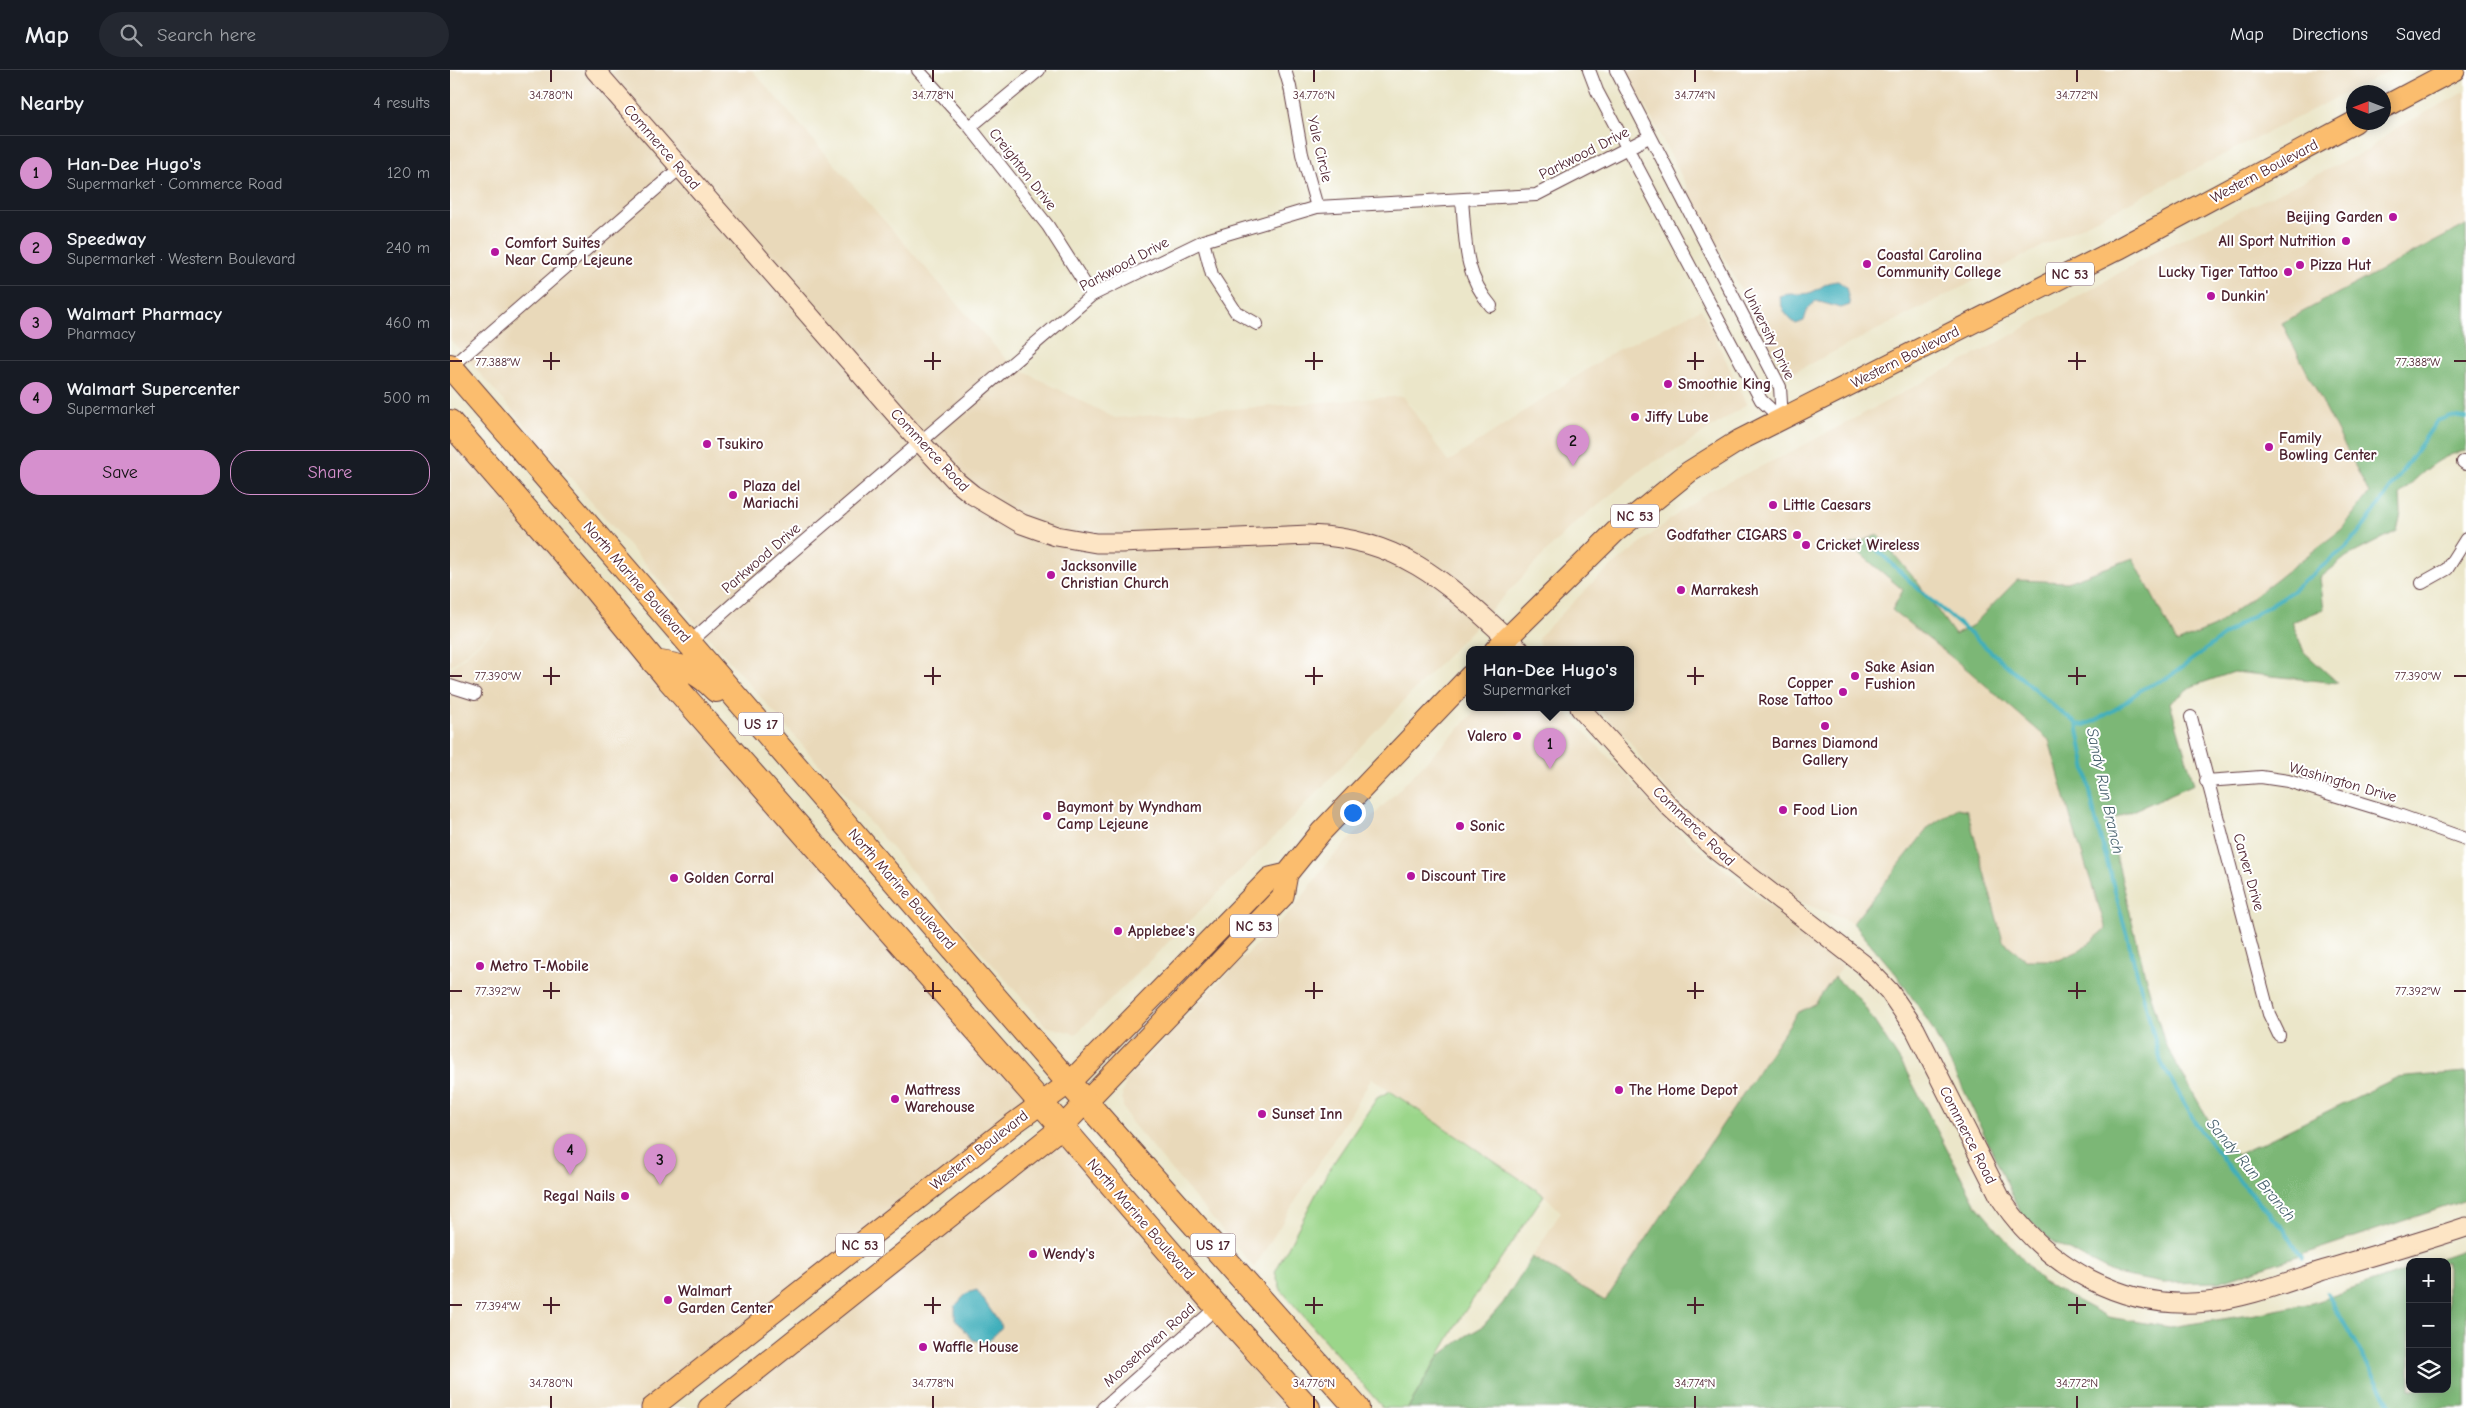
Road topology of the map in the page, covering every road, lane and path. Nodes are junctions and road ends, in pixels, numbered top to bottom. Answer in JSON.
{"nodes":[{"id":1,"x":595,"y":70,"type":"edge"},
{"id":2,"x":918,"y":70,"type":"edge"},
{"id":3,"x":1039,"y":70,"type":"edge"},
{"id":4,"x":1285,"y":70,"type":"edge"},
{"id":5,"x":1589,"y":70,"type":"edge"},
{"id":6,"x":1616,"y":70,"type":"edge"},
{"id":7,"x":2454,"y":70,"type":"edge"},
{"id":8,"x":2391,"y":103,"type":"edge"},
{"id":9,"x":970,"y":127,"type":"junction"},
{"id":10,"x":2346,"y":127,"type":"edge"},
{"id":11,"x":1650,"y":138,"type":"junction"},
{"id":12,"x":1630,"y":148,"type":"junction"},
{"id":13,"x":680,"y":168,"type":"junction"},
{"id":14,"x":1462,"y":200,"type":"junction"},
{"id":15,"x":1318,"y":207,"type":"junction"},
{"id":16,"x":1203,"y":242,"type":"junction"},
{"id":17,"x":1092,"y":295,"type":"junction"},
{"id":18,"x":1491,"y":306,"type":"dead end"},
{"id":19,"x":1257,"y":324,"type":"dead end"},
{"id":20,"x":450,"y":367,"type":"edge"},
{"id":21,"x":1782,"y":420,"type":"junction"},
{"id":22,"x":450,"y":422,"type":"edge"},
{"id":23,"x":920,"y":442,"type":"junction"},
{"id":24,"x":2466,"y":539,"type":"edge"},
{"id":25,"x":2422,"y":583,"type":"dead end"},
{"id":26,"x":594,"y":588,"type":"junction"},
{"id":27,"x":689,"y":643,"type":"junction"},
{"id":28,"x":1507,"y":646,"type":"edge"},
{"id":29,"x":654,"y":662,"type":"junction"},
{"id":30,"x":1466,"y":680,"type":"edge"},
{"id":31,"x":450,"y":686,"type":"edge"},
{"id":32,"x":475,"y":694,"type":"dead end"},
{"id":33,"x":1583,"y":711,"type":"edge"},
{"id":34,"x":2191,"y":717,"type":"dead end"},
{"id":35,"x":774,"y":740,"type":"junction"},
{"id":36,"x":2206,"y":781,"type":"junction"},
{"id":37,"x":2466,"y":839,"type":"edge"},
{"id":38,"x":1287,"y":874,"type":"junction"},
{"id":39,"x":2279,"y":1035,"type":"dead end"},
{"id":40,"x":1069,"y":1083,"type":"junction"},
{"id":41,"x":1040,"y":1103,"type":"junction"},
{"id":42,"x":1087,"y":1103,"type":"junction"},
{"id":43,"x":1062,"y":1127,"type":"junction"},
{"id":44,"x":2466,"y":1227,"type":"edge"},
{"id":45,"x":1217,"y":1306,"type":"junction"},
{"id":46,"x":1257,"y":1351,"type":"junction"},
{"id":47,"x":652,"y":1408,"type":"edge"},
{"id":48,"x":709,"y":1408,"type":"edge"},
{"id":49,"x":1103,"y":1408,"type":"edge"},
{"id":50,"x":1295,"y":1408,"type":"edge"},
{"id":51,"x":1308,"y":1408,"type":"edge"},
{"id":52,"x":1357,"y":1408,"type":"edge"}],
"edges":[{"from":1,"to":13,"type":"street","name":"Commerce Road"},
{"from":2,"to":9,"type":"street","name":"Creighton Drive"},
{"from":3,"to":9,"type":"street"},
{"from":4,"to":15,"type":"street","name":"Yale Circle"},
{"from":5,"to":12,"type":"street"},
{"from":6,"to":11,"type":"street","name":"University Drive"},
{"from":7,"to":8,"type":"main road"},
{"from":9,"to":17,"type":"street","name":"Creighton Drive"},
{"from":10,"to":21,"type":"main road","name":"Western Boulevard","number":"NC 53"},
{"from":11,"to":12,"type":"street","name":"Parkwood Drive"},
{"from":11,"to":21,"type":"street","name":"University Drive"},
{"from":12,"to":14,"type":"street","name":"Parkwood Drive"},
{"from":12,"to":21,"type":"street"},
{"from":13,"to":20,"type":"street"},
{"from":13,"to":23,"type":"street","name":"Commerce Road"},
{"from":14,"to":15,"type":"street","name":"Parkwood Drive"},
{"from":14,"to":18,"type":"street"},
{"from":15,"to":16,"type":"street","name":"Parkwood Drive"},
{"from":16,"to":17,"type":"street","name":"Parkwood Drive"},
{"from":16,"to":19,"type":"street"},
{"from":17,"to":23,"type":"street","name":"Parkwood Drive"},
{"from":20,"to":27,"type":"highway","name":"North Marine Boulevard","number":"US 17"},
{"from":21,"to":28,"type":"main road","name":"Western Boulevard","number":"NC 53"},
{"from":22,"to":26,"type":"highway","name":"North Marine Boulevard","number":"US 17"},
{"from":23,"to":27,"type":"street","name":"Parkwood Drive"},
{"from":23,"to":28,"type":"street","name":"Commerce Road"},
{"from":24,"to":25,"type":"street"},
{"from":26,"to":27,"type":"highway","number":"US 17"},
{"from":26,"to":29,"type":"highway","name":"North Marine Boulevard","number":"US 17"},
{"from":27,"to":35,"type":"highway","name":"North Marine Boulevard","number":"US 17"},
{"from":29,"to":35,"type":"highway","number":"US 17"},
{"from":29,"to":41,"type":"highway","name":"North Marine Boulevard","number":"US 17"},
{"from":30,"to":38,"type":"main road","name":"Western Boulevard","number":"NC 53"},
{"from":31,"to":32,"type":"street"},
{"from":33,"to":44,"type":"street","name":"Commerce Road"},
{"from":34,"to":36,"type":"street","name":"Carver Drive"},
{"from":35,"to":40,"type":"highway","name":"North Marine Boulevard","number":"US 17"},
{"from":36,"to":37,"type":"street","name":"Washington Drive"},
{"from":36,"to":39,"type":"street","name":"Carver Drive"},
{"from":38,"to":40,"type":"main road","name":"Western Boulevard","number":"NC 53"},
{"from":38,"to":42,"type":"main road","name":"Western Boulevard","number":"NC 53"},
{"from":40,"to":41,"type":"main road","name":"Western Boulevard","number":"NC 53"},
{"from":40,"to":42,"type":"highway","name":"North Marine Boulevard","number":"US 17"},
{"from":41,"to":43,"type":"highway","name":"North Marine Boulevard","number":"US 17"},
{"from":41,"to":47,"type":"main road","name":"Western Boulevard","number":"NC 53"},
{"from":42,"to":43,"type":"main road","name":"Western Boulevard","number":"NC 53"},
{"from":42,"to":52,"type":"highway","name":"North Marine Boulevard","number":"US 17"},
{"from":43,"to":45,"type":"highway","name":"North Marine Boulevard","number":"US 17"},
{"from":43,"to":48,"type":"main road","name":"Western Boulevard","number":"NC 53"},
{"from":45,"to":46,"type":"highway","name":"North Marine Boulevard","number":"US 17"},
{"from":45,"to":49,"type":"street","name":"Moosehaven Road"},
{"from":46,"to":50,"type":"main road","name":"North Marine Boulevard"},
{"from":46,"to":51,"type":"highway","number":"US 17"}]}
